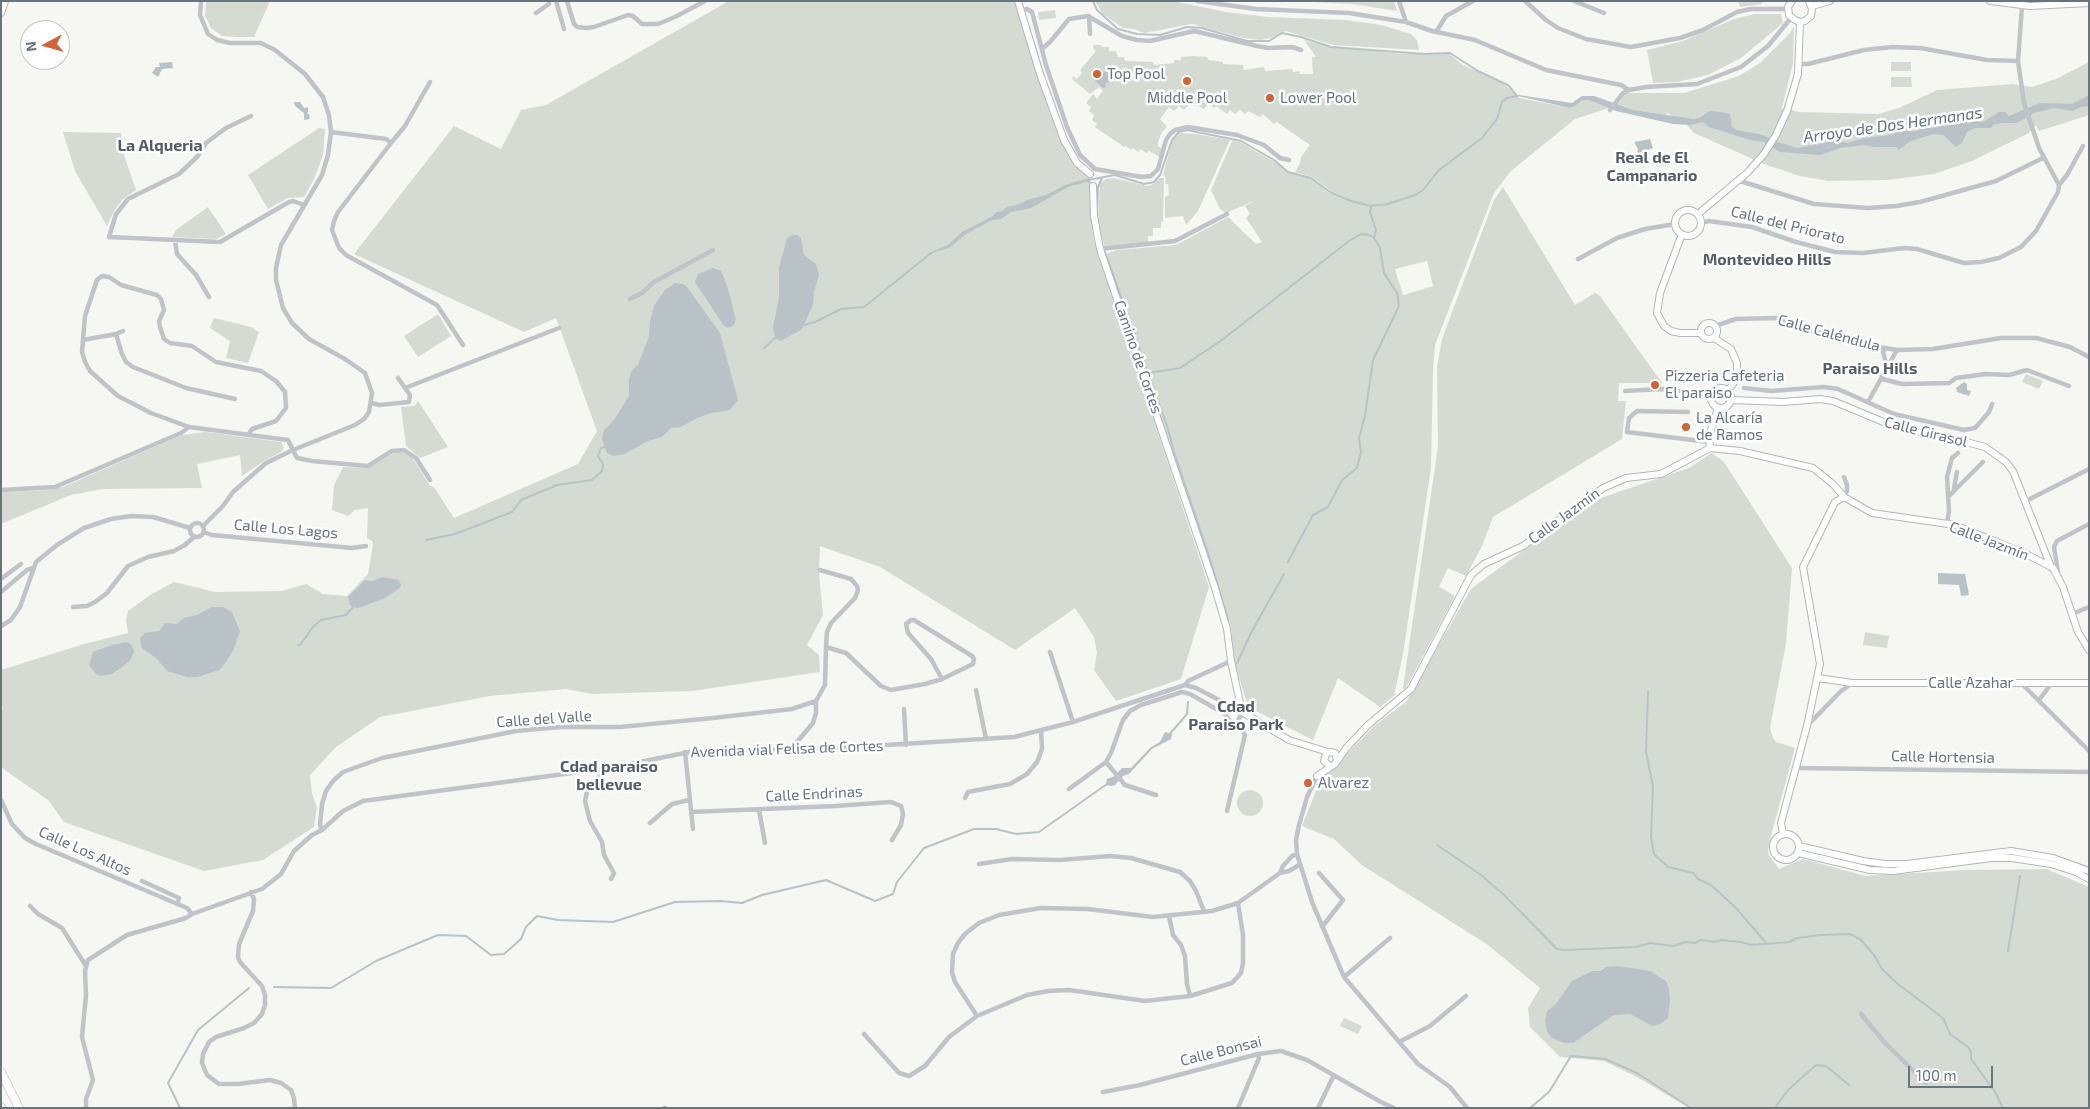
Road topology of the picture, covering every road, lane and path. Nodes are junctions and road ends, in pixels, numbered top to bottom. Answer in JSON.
{"nodes":[{"id":1,"x":5,"y":1,"type":"edge"},
{"id":2,"x":201,"y":1,"type":"edge"},
{"id":3,"x":549,"y":1,"type":"edge"},
{"id":4,"x":556,"y":1,"type":"edge"},
{"id":5,"x":567,"y":1,"type":"edge"},
{"id":6,"x":705,"y":1,"type":"edge"},
{"id":7,"x":1018,"y":1,"type":"edge"},
{"id":8,"x":1197,"y":1,"type":"edge"},
{"id":9,"x":1399,"y":1,"type":"edge"},
{"id":10,"x":1473,"y":1,"type":"edge"},
{"id":11,"x":1525,"y":1,"type":"edge"},
{"id":12,"x":1574,"y":1,"type":"edge"},
{"id":13,"x":1792,"y":1,"type":"edge"},
{"id":14,"x":1830,"y":1,"type":"edge"},
{"id":15,"x":1990,"y":1,"type":"edge"},
{"id":16,"x":2089,"y":3,"type":"edge"},
{"id":17,"x":1810,"y":4,"type":"edge"},
{"id":18,"x":2022,"y":6,"type":"junction"},
{"id":19,"x":1788,"y":9,"type":"junction"},
{"id":20,"x":1023,"y":10,"type":"junction"},
{"id":21,"x":1,"y":13,"type":"edge"},
{"id":22,"x":1604,"y":13,"type":"dead end"},
{"id":23,"x":536,"y":14,"type":"dead end"},
{"id":24,"x":1089,"y":16,"type":"junction"},
{"id":25,"x":1791,"y":18,"type":"junction"},
{"id":26,"x":1406,"y":22,"type":"junction"},
{"id":27,"x":1800,"y":22,"type":"junction"},
{"id":28,"x":564,"y":29,"type":"dead end"},
{"id":29,"x":1436,"y":32,"type":"junction"},
{"id":30,"x":1090,"y":34,"type":"dead end"},
{"id":31,"x":1042,"y":50,"type":"junction"},
{"id":32,"x":1301,"y":50,"type":"dead end"},
{"id":33,"x":2018,"y":61,"type":"junction"},
{"id":34,"x":1799,"y":64,"type":"junction"},
{"id":35,"x":430,"y":82,"type":"dead end"},
{"id":36,"x":1629,"y":90,"type":"junction"},
{"id":37,"x":1610,"y":110,"type":"dead end"},
{"id":38,"x":251,"y":116,"type":"dead end"},
{"id":39,"x":331,"y":132,"type":"junction"},
{"id":40,"x":391,"y":143,"type":"junction"},
{"id":41,"x":2083,"y":146,"type":"dead end"},
{"id":42,"x":2043,"y":158,"type":"junction"},
{"id":43,"x":1289,"y":160,"type":"dead end"},
{"id":44,"x":1090,"y":174,"type":"joint"},
{"id":45,"x":1740,"y":181,"type":"junction"},
{"id":46,"x":2059,"y":185,"type":"junction"},
{"id":47,"x":1094,"y":186,"type":"joint"},
{"id":48,"x":304,"y":205,"type":"junction"},
{"id":49,"x":1227,"y":214,"type":"dead end"},
{"id":50,"x":1698,"y":214,"type":"junction"},
{"id":51,"x":1701,"y":223,"type":"junction"},
{"id":52,"x":1675,"y":224,"type":"junction"},
{"id":53,"x":1682,"y":234,"type":"junction"},
{"id":54,"x":175,"y":241,"type":"junction"},
{"id":55,"x":1100,"y":249,"type":"junction"},
{"id":56,"x":713,"y":250,"type":"dead end"},
{"id":57,"x":1578,"y":259,"type":"dead end"},
{"id":58,"x":209,"y":297,"type":"dead end"},
{"id":59,"x":630,"y":299,"type":"dead end"},
{"id":60,"x":1715,"y":326,"type":"junction"},
{"id":61,"x":559,"y":328,"type":"dead end"},
{"id":62,"x":123,"y":331,"type":"dead end"},
{"id":63,"x":1701,"y":333,"type":"junction"},
{"id":64,"x":116,"y":334,"type":"junction"},
{"id":65,"x":1714,"y":338,"type":"junction"},
{"id":66,"x":83,"y":340,"type":"junction"},
{"id":67,"x":463,"y":345,"type":"dead end"},
{"id":68,"x":1884,"y":349,"type":"junction"},
{"id":69,"x":1897,"y":350,"type":"junction"},
{"id":70,"x":2089,"y":357,"type":"edge"},
{"id":71,"x":1886,"y":367,"type":"junction"},
{"id":72,"x":398,"y":378,"type":"dead end"},
{"id":73,"x":1882,"y":379,"type":"junction"},
{"id":74,"x":2069,"y":386,"type":"dead end"},
{"id":75,"x":406,"y":388,"type":"junction"},
{"id":76,"x":1744,"y":388,"type":"dead end"},
{"id":77,"x":1625,"y":390,"type":"dead end"},
{"id":78,"x":1728,"y":391,"type":"junction"},
{"id":79,"x":1711,"y":396,"type":"junction"},
{"id":80,"x":235,"y":399,"type":"dead end"},
{"id":81,"x":1731,"y":400,"type":"junction"},
{"id":82,"x":1868,"y":402,"type":"junction"},
{"id":83,"x":372,"y":403,"type":"junction"},
{"id":84,"x":1992,"y":404,"type":"dead end"},
{"id":85,"x":1718,"y":408,"type":"junction"},
{"id":86,"x":1688,"y":412,"type":"dead end"},
{"id":87,"x":189,"y":427,"type":"junction"},
{"id":88,"x":249,"y":434,"type":"junction"},
{"id":89,"x":1709,"y":445,"type":"junction"},
{"id":90,"x":293,"y":450,"type":"junction"},
{"id":91,"x":1958,"y":453,"type":"dead end"},
{"id":92,"x":1983,"y":462,"type":"dead end"},
{"id":93,"x":2089,"y":469,"type":"edge"},
{"id":94,"x":1957,"y":472,"type":"dead end"},
{"id":95,"x":1844,"y":477,"type":"dead end"},
{"id":96,"x":430,"y":480,"type":"dead end"},
{"id":97,"x":1954,"y":489,"type":"junction"},
{"id":98,"x":1,"y":490,"type":"edge"},
{"id":99,"x":1949,"y":496,"type":"junction"},
{"id":100,"x":1844,"y":497,"type":"junction"},
{"id":101,"x":2026,"y":501,"type":"junction"},
{"id":102,"x":1947,"y":524,"type":"junction"},
{"id":103,"x":2089,"y":524,"type":"edge"},
{"id":104,"x":203,"y":526,"type":"junction"},
{"id":105,"x":190,"y":528,"type":"junction"},
{"id":106,"x":204,"y":532,"type":"junction"},
{"id":107,"x":194,"y":537,"type":"junction"},
{"id":108,"x":366,"y":546,"type":"dead end"},
{"id":109,"x":21,"y":564,"type":"dead end"},
{"id":110,"x":2051,"y":567,"type":"junction"},
{"id":111,"x":33,"y":568,"type":"junction"},
{"id":112,"x":820,"y":570,"type":"dead end"},
{"id":113,"x":2059,"y":577,"type":"junction"},
{"id":114,"x":1,"y":579,"type":"edge"},
{"id":115,"x":1,"y":592,"type":"edge"},
{"id":116,"x":73,"y":606,"type":"dead end"},
{"id":117,"x":2089,"y":607,"type":"edge"},
{"id":118,"x":2072,"y":614,"type":"junction"},
{"id":119,"x":1,"y":626,"type":"edge"},
{"id":120,"x":826,"y":647,"type":"junction"},
{"id":121,"x":2089,"y":650,"type":"edge"},
{"id":122,"x":1050,"y":652,"type":"dead end"},
{"id":123,"x":1231,"y":661,"type":"junction"},
{"id":124,"x":1818,"y":678,"type":"junction"},
{"id":125,"x":942,"y":679,"type":"junction"},
{"id":126,"x":1852,"y":683,"type":"junction"},
{"id":127,"x":2021,"y":683,"type":"junction"},
{"id":128,"x":2089,"y":683,"type":"edge"},
{"id":129,"x":2051,"y":684,"type":"junction"},
{"id":130,"x":1186,"y":685,"type":"junction"},
{"id":131,"x":976,"y":690,"type":"dead end"},
{"id":132,"x":2039,"y":700,"type":"junction"},
{"id":133,"x":816,"y":701,"type":"junction"},
{"id":134,"x":904,"y":709,"type":"dead end"},
{"id":135,"x":1242,"y":712,"type":"junction"},
{"id":136,"x":1073,"y":722,"type":"junction"},
{"id":137,"x":1237,"y":724,"type":"junction"},
{"id":138,"x":1807,"y":726,"type":"junction"},
{"id":139,"x":1041,"y":731,"type":"junction"},
{"id":140,"x":986,"y":739,"type":"junction"},
{"id":141,"x":906,"y":744,"type":"junction"},
{"id":142,"x":1348,"y":747,"type":"junction"},
{"id":143,"x":1312,"y":748,"type":"junction"},
{"id":144,"x":796,"y":750,"type":"junction"},
{"id":145,"x":2089,"y":751,"type":"edge"},
{"id":146,"x":684,"y":752,"type":"junction"},
{"id":147,"x":1330,"y":752,"type":"junction"},
{"id":148,"x":1323,"y":759,"type":"junction"},
{"id":149,"x":1337,"y":760,"type":"junction"},
{"id":150,"x":1106,"y":762,"type":"junction"},
{"id":151,"x":1330,"y":766,"type":"junction"},
{"id":152,"x":609,"y":768,"type":"junction"},
{"id":153,"x":1796,"y":768,"type":"junction"},
{"id":154,"x":2089,"y":772,"type":"edge"},
{"id":155,"x":1317,"y":776,"type":"junction"},
{"id":156,"x":1069,"y":789,"type":"dead end"},
{"id":157,"x":1156,"y":795,"type":"dead end"},
{"id":158,"x":965,"y":798,"type":"dead end"},
{"id":159,"x":1,"y":800,"type":"edge"},
{"id":160,"x":689,"y":800,"type":"junction"},
{"id":161,"x":759,"y":810,"type":"junction"},
{"id":162,"x":1227,"y":811,"type":"dead end"},
{"id":163,"x":691,"y":812,"type":"junction"},
{"id":164,"x":650,"y":823,"type":"dead end"},
{"id":165,"x":693,"y":829,"type":"dead end"},
{"id":166,"x":322,"y":830,"type":"junction"},
{"id":167,"x":1783,"y":834,"type":"junction"},
{"id":168,"x":892,"y":840,"type":"dead end"},
{"id":169,"x":766,"y":843,"type":"dead end"},
{"id":170,"x":1799,"y":849,"type":"junction"},
{"id":171,"x":1296,"y":854,"type":"junction"},
{"id":172,"x":979,"y":864,"type":"dead end"},
{"id":173,"x":1299,"y":865,"type":"junction"},
{"id":174,"x":2089,"y":871,"type":"edge"},
{"id":175,"x":1280,"y":873,"type":"junction"},
{"id":176,"x":1319,"y":873,"type":"dead end"},
{"id":177,"x":611,"y":879,"type":"dead end"},
{"id":178,"x":2089,"y":879,"type":"edge"},
{"id":179,"x":142,"y":881,"type":"dead end"},
{"id":180,"x":251,"y":892,"type":"junction"},
{"id":181,"x":1238,"y":903,"type":"junction"},
{"id":182,"x":177,"y":904,"type":"junction"},
{"id":183,"x":30,"y":906,"type":"dead end"},
{"id":184,"x":1204,"y":911,"type":"junction"},
{"id":185,"x":192,"y":914,"type":"junction"},
{"id":186,"x":1169,"y":916,"type":"junction"},
{"id":187,"x":1322,"y":927,"type":"junction"},
{"id":188,"x":1390,"y":938,"type":"dead end"},
{"id":189,"x":86,"y":966,"type":"junction"},
{"id":190,"x":1344,"y":977,"type":"junction"},
{"id":191,"x":1190,"y":996,"type":"junction"},
{"id":192,"x":1466,"y":996,"type":"dead end"},
{"id":193,"x":1861,"y":1014,"type":"dead end"},
{"id":194,"x":977,"y":1016,"type":"junction"},
{"id":195,"x":864,"y":1034,"type":"dead end"},
{"id":196,"x":1399,"y":1042,"type":"junction"},
{"id":197,"x":1258,"y":1054,"type":"junction"},
{"id":198,"x":1,"y":1072,"type":"edge"},
{"id":199,"x":1334,"y":1075,"type":"junction"},
{"id":200,"x":1926,"y":1083,"type":"dead end"},
{"id":201,"x":1103,"y":1092,"type":"dead end"},
{"id":202,"x":19,"y":1108,"type":"edge"},
{"id":203,"x":86,"y":1108,"type":"edge"},
{"id":204,"x":295,"y":1108,"type":"edge"},
{"id":205,"x":1238,"y":1108,"type":"edge"},
{"id":206,"x":1318,"y":1108,"type":"edge"},
{"id":207,"x":1394,"y":1108,"type":"edge"},
{"id":208,"x":1467,"y":1108,"type":"edge"}],
"edges":[{"from":1,"to":21,"type":"street"},
{"from":2,"to":39,"type":"street"},
{"from":3,"to":23,"type":"street"},
{"from":4,"to":28,"type":"street"},
{"from":5,"to":6,"type":"street"},
{"from":7,"to":20,"type":"street","name":"Camino de Cortes"},
{"from":8,"to":26,"type":"street"},
{"from":9,"to":26,"type":"street"},
{"from":10,"to":29,"type":"street"},
{"from":11,"to":19,"type":"street"},
{"from":12,"to":22,"type":"street"},
{"from":13,"to":19,"type":"street"},
{"from":14,"to":17,"type":"street"},
{"from":15,"to":18,"type":"street"},
{"from":16,"to":18,"type":"street"},
{"from":17,"to":27,"type":"street"},
{"from":18,"to":33,"type":"street"},
{"from":19,"to":25,"type":"street"},
{"from":20,"to":31,"type":"street"},
{"from":20,"to":44,"type":"street","name":"Camino de Cortes"},
{"from":24,"to":30,"type":"street"},
{"from":24,"to":31,"type":"street"},
{"from":24,"to":32,"type":"street"},
{"from":25,"to":27,"type":"street"},
{"from":25,"to":36,"type":"street"},
{"from":26,"to":29,"type":"street"},
{"from":27,"to":34,"type":"street"},
{"from":29,"to":36,"type":"street"},
{"from":31,"to":43,"type":"street"},
{"from":33,"to":34,"type":"street"},
{"from":33,"to":42,"type":"street"},
{"from":34,"to":45,"type":"street"},
{"from":35,"to":40,"type":"street"},
{"from":36,"to":37,"type":"street"},
{"from":38,"to":54,"type":"street"},
{"from":39,"to":40,"type":"street"},
{"from":39,"to":48,"type":"street"},
{"from":40,"to":67,"type":"street"},
{"from":41,"to":46,"type":"street","name":"Calle del Priorato"},
{"from":42,"to":45,"type":"street"},
{"from":42,"to":46,"type":"street"},
{"from":44,"to":47,"type":"street","name":"Camino de Cortes"},
{"from":45,"to":50,"type":"street"},
{"from":46,"to":51,"type":"street","name":"Calle del Priorato"},
{"from":47,"to":55,"type":"street","name":"Camino de Cortes"},
{"from":48,"to":54,"type":"street"},
{"from":48,"to":83,"type":"street"},
{"from":49,"to":55,"type":"street"},
{"from":50,"to":51,"type":"street"},
{"from":50,"to":52,"type":"street"},
{"from":51,"to":53,"type":"street"},
{"from":52,"to":53,"type":"street"},
{"from":52,"to":57,"type":"street"},
{"from":53,"to":63,"type":"street"},
{"from":54,"to":58,"type":"street"},
{"from":55,"to":123,"type":"street","name":"Camino de Cortes"},
{"from":56,"to":59,"type":"street"},
{"from":60,"to":63,"type":"street"},
{"from":60,"to":65,"type":"street"},
{"from":60,"to":68,"type":"street","name":"Calle Caléndula"},
{"from":61,"to":75,"type":"street"},
{"from":62,"to":64,"type":"street"},
{"from":63,"to":65,"type":"street"},
{"from":64,"to":66,"type":"street"},
{"from":64,"to":80,"type":"street"},
{"from":65,"to":78,"type":"street"},
{"from":66,"to":87,"type":"street"},
{"from":66,"to":88,"type":"street"},
{"from":68,"to":69,"type":"street","name":"Calle Caléndula"},
{"from":68,"to":71,"type":"street"},
{"from":69,"to":70,"type":"street","name":"Calle Caléndula"},
{"from":69,"to":71,"type":"street"},
{"from":71,"to":73,"type":"street"},
{"from":72,"to":75,"type":"street"},
{"from":73,"to":74,"type":"street"},
{"from":73,"to":82,"type":"street"},
{"from":75,"to":83,"type":"street"},
{"from":76,"to":82,"type":"street"},
{"from":77,"to":79,"type":"street"},
{"from":78,"to":79,"type":"street"},
{"from":78,"to":81,"type":"street"},
{"from":79,"to":85,"type":"street"},
{"from":81,"to":85,"type":"street"},
{"from":81,"to":101,"type":"street","name":"Calle Girasol"},
{"from":82,"to":84,"type":"street"},
{"from":83,"to":90,"type":"street"},
{"from":85,"to":89,"type":"street"},
{"from":86,"to":89,"type":"street"},
{"from":87,"to":88,"type":"street"},
{"from":87,"to":98,"type":"street"},
{"from":88,"to":90,"type":"street"},
{"from":89,"to":100,"type":"street","name":"Calle Jazmín"},
{"from":89,"to":142,"type":"street","name":"Calle Jazmín"},
{"from":90,"to":96,"type":"street"},
{"from":90,"to":104,"type":"street"},
{"from":91,"to":99,"type":"street"},
{"from":92,"to":97,"type":"street"},
{"from":93,"to":101,"type":"street"},
{"from":94,"to":97,"type":"street"},
{"from":95,"to":100,"type":"street"},
{"from":97,"to":99,"type":"street"},
{"from":99,"to":102,"type":"street"},
{"from":100,"to":102,"type":"street","name":"Calle Jazmín"},
{"from":100,"to":124,"type":"street"},
{"from":101,"to":110,"type":"street","name":"Calle Girasol"},
{"from":102,"to":110,"type":"street","name":"Calle Jazmín"},
{"from":103,"to":113,"type":"street"},
{"from":104,"to":105,"type":"street"},
{"from":104,"to":106,"type":"street"},
{"from":105,"to":107,"type":"street"},
{"from":105,"to":111,"type":"street"},
{"from":106,"to":107,"type":"street"},
{"from":106,"to":108,"type":"street","name":"Calle Los Lagos"},
{"from":107,"to":116,"type":"street"},
{"from":109,"to":114,"type":"street"},
{"from":110,"to":113,"type":"street","name":"Calle Jazmín"},
{"from":111,"to":115,"type":"street"},
{"from":111,"to":119,"type":"street"},
{"from":112,"to":120,"type":"street"},
{"from":113,"to":118,"type":"street","name":"Calle Jazmín"},
{"from":117,"to":118,"type":"street"},
{"from":118,"to":121,"type":"street","name":"Calle Jazmín"},
{"from":120,"to":125,"type":"street"},
{"from":120,"to":133,"type":"street"},
{"from":122,"to":136,"type":"street"},
{"from":123,"to":130,"type":"street","name":"Avenida vial Felisa de Cortes"},
{"from":123,"to":135,"type":"street","name":"Camino de Cortes"},
{"from":124,"to":126,"type":"street","name":"Calle Azahar"},
{"from":124,"to":138,"type":"street"},
{"from":125,"to":125,"type":"street"},
{"from":126,"to":127,"type":"street","name":"Calle Azahar"},
{"from":126,"to":138,"type":"street"},
{"from":127,"to":129,"type":"street","name":"Calle Azahar"},
{"from":127,"to":132,"type":"street"},
{"from":128,"to":129,"type":"street","name":"Calle Azahar"},
{"from":129,"to":132,"type":"street"},
{"from":130,"to":135,"type":"street"},
{"from":130,"to":136,"type":"street","name":"Avenida vial Felisa de Cortes"},
{"from":131,"to":140,"type":"street"},
{"from":132,"to":145,"type":"street"},
{"from":133,"to":144,"type":"street"},
{"from":133,"to":166,"type":"street","name":"Calle del Valle"},
{"from":134,"to":141,"type":"street"},
{"from":135,"to":137,"type":"street"},
{"from":135,"to":143,"type":"street"},
{"from":136,"to":139,"type":"street","name":"Avenida vial Felisa de Cortes"},
{"from":137,"to":150,"type":"street"},
{"from":137,"to":162,"type":"street"},
{"from":138,"to":153,"type":"street"},
{"from":139,"to":140,"type":"street","name":"Avenida vial Felisa de Cortes"},
{"from":139,"to":158,"type":"street"},
{"from":140,"to":141,"type":"street","name":"Avenida vial Felisa de Cortes"},
{"from":141,"to":144,"type":"street","name":"Avenida vial Felisa de Cortes"},
{"from":142,"to":147,"type":"street","name":"Calle Jazmín"},
{"from":142,"to":149,"type":"street","name":"Calle Jazmín"},
{"from":143,"to":147,"type":"street"},
{"from":143,"to":148,"type":"street"},
{"from":144,"to":146,"type":"street","name":"Avenida vial Felisa de Cortes"},
{"from":146,"to":152,"type":"street","name":"Avenida vial Felisa de Cortes"},
{"from":146,"to":160,"type":"street"},
{"from":147,"to":148,"type":"street"},
{"from":147,"to":149,"type":"street"},
{"from":148,"to":151,"type":"street"},
{"from":148,"to":155,"type":"street"},
{"from":149,"to":151,"type":"street"},
{"from":150,"to":156,"type":"street"},
{"from":150,"to":157,"type":"street"},
{"from":151,"to":155,"type":"street"},
{"from":152,"to":166,"type":"street","name":"Avenida vial Felisa de Cortes"},
{"from":152,"to":177,"type":"street"},
{"from":153,"to":154,"type":"street","name":"Calle Hortensia"},
{"from":153,"to":167,"type":"street"},
{"from":155,"to":171,"type":"street"},
{"from":159,"to":182,"type":"street","name":"Calle Los Altos"},
{"from":160,"to":163,"type":"street"},
{"from":160,"to":164,"type":"street"},
{"from":161,"to":163,"type":"street","name":"Calle Endrinas"},
{"from":161,"to":168,"type":"street","name":"Calle Endrinas"},
{"from":161,"to":169,"type":"street"},
{"from":163,"to":165,"type":"street"},
{"from":166,"to":180,"type":"street","name":"Avenida vial Felisa de Cortes"},
{"from":167,"to":170,"type":"street"},
{"from":167,"to":170,"type":"street"},
{"from":170,"to":174,"type":"street"},
{"from":170,"to":178,"type":"street"},
{"from":171,"to":173,"type":"street"},
{"from":171,"to":175,"type":"street"},
{"from":172,"to":184,"type":"street"},
{"from":173,"to":175,"type":"street"},
{"from":173,"to":187,"type":"street"},
{"from":175,"to":181,"type":"street"},
{"from":176,"to":187,"type":"street"},
{"from":179,"to":182,"type":"street","name":"Calle Los Altos"},
{"from":180,"to":185,"type":"street","name":"Avenida vial Felisa de Cortes"},
{"from":180,"to":204,"type":"street"},
{"from":181,"to":184,"type":"street"},
{"from":181,"to":191,"type":"street"},
{"from":182,"to":185,"type":"street","name":"Calle Los Altos"},
{"from":183,"to":189,"type":"street"},
{"from":184,"to":186,"type":"street"},
{"from":185,"to":189,"type":"street","name":"Avenida vial Felisa de Cortes"},
{"from":186,"to":191,"type":"street"},
{"from":186,"to":194,"type":"street"},
{"from":187,"to":190,"type":"street"},
{"from":188,"to":190,"type":"street"},
{"from":189,"to":203,"type":"street"},
{"from":190,"to":196,"type":"street"},
{"from":191,"to":194,"type":"street"},
{"from":192,"to":196,"type":"street"},
{"from":193,"to":200,"type":"street"},
{"from":194,"to":195,"type":"street"},
{"from":196,"to":208,"type":"street"},
{"from":197,"to":199,"type":"street","name":"Calle Bonsai"},
{"from":197,"to":201,"type":"street","name":"Calle Bonsai"},
{"from":197,"to":205,"type":"street"},
{"from":198,"to":202,"type":"highway"},
{"from":199,"to":206,"type":"street"},
{"from":199,"to":207,"type":"street","name":"Calle Bonsai"}]}
